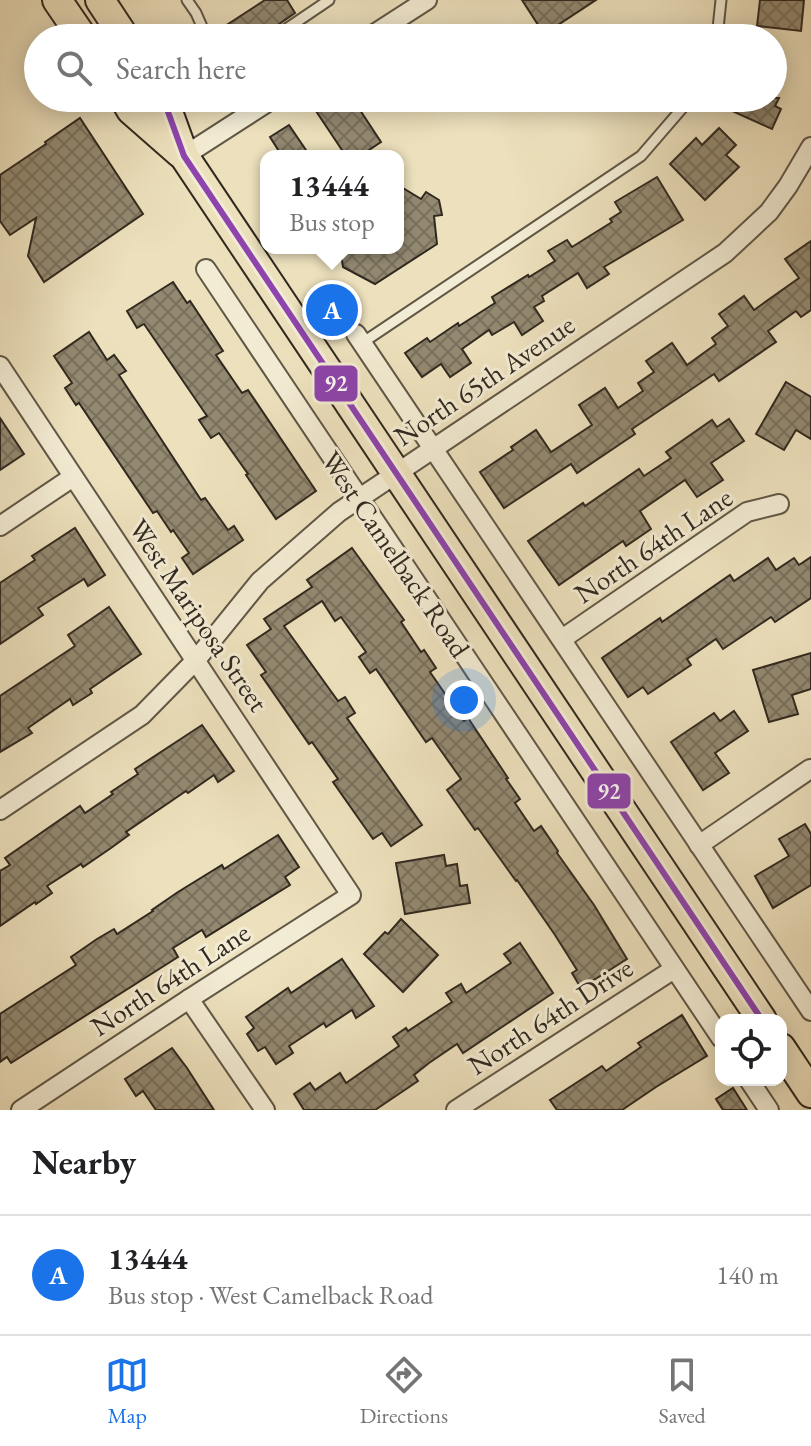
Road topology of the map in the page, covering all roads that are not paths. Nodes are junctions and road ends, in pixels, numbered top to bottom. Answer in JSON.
{"nodes":[{"id":1,"x":57,"y":0,"type":"edge"},
{"id":2,"x":100,"y":0,"type":"edge"},
{"id":3,"x":187,"y":0,"type":"edge"},
{"id":4,"x":329,"y":0,"type":"edge"},
{"id":5,"x":427,"y":0,"type":"edge"},
{"id":6,"x":721,"y":0,"type":"edge"},
{"id":7,"x":73,"y":24,"type":"edge"},
{"id":8,"x":116,"y":24,"type":"edge"},
{"id":9,"x":201,"y":24,"type":"edge"},
{"id":10,"x":294,"y":24,"type":"edge"},
{"id":11,"x":390,"y":24,"type":"edge"},
{"id":12,"x":718,"y":24,"type":"edge"},
{"id":13,"x":133,"y":112,"type":"edge"},
{"id":14,"x":168,"y":112,"type":"edge"},
{"id":15,"x":252,"y":112,"type":"edge"},
{"id":16,"x":679,"y":112,"type":"edge"},
{"id":17,"x":811,"y":147,"type":"edge"},
{"id":18,"x":184,"y":156,"type":"junction"},
{"id":19,"x":206,"y":269,"type":"dead end"},
{"id":20,"x":359,"y":338,"type":"joint"},
{"id":21,"x":0,"y":366,"type":"edge"},
{"id":22,"x":432,"y":448,"type":"junction"},
{"id":23,"x":396,"y":473,"type":"junction"},
{"id":24,"x":73,"y":477,"type":"junction"},
{"id":25,"x":358,"y":498,"type":"junction"},
{"id":26,"x":779,"y":504,"type":"dead end"},
{"id":27,"x":0,"y":526,"type":"edge"},
{"id":28,"x":562,"y":639,"type":"junction"},
{"id":29,"x":196,"y":660,"type":"junction"},
{"id":30,"x":810,"y":769,"type":"edge"},
{"id":31,"x":0,"y":810,"type":"edge"},
{"id":32,"x":699,"y":845,"type":"junction"},
{"id":33,"x":351,"y":895,"type":"joint"},
{"id":34,"x":674,"y":969,"type":"junction"},
{"id":35,"x":189,"y":999,"type":"junction"},
{"id":36,"x":811,"y":1011,"type":"edge"},
{"id":37,"x":758,"y":1014,"type":"edge"},
{"id":38,"x":715,"y":1029,"type":"edge"},
{"id":39,"x":787,"y":1055,"type":"edge"},
{"id":40,"x":807,"y":1079,"type":"edge"},
{"id":41,"x":753,"y":1086,"type":"edge"},
{"id":42,"x":21,"y":1110,"type":"edge"},
{"id":43,"x":265,"y":1110,"type":"edge"},
{"id":44,"x":456,"y":1110,"type":"edge"},
{"id":45,"x":769,"y":1110,"type":"edge"}],
"edges":[{"from":1,"to":7,"type":"main road"},
{"from":2,"to":8,"type":"main road"},
{"from":3,"to":9,"type":"lane"},
{"from":4,"to":10,"type":"lane"},
{"from":5,"to":11,"type":"street"},
{"from":6,"to":12,"type":"lane"},
{"from":13,"to":18,"type":"main road","name":"West Camelback Road"},
{"from":14,"to":18,"type":"main road","name":"West Camelback Road"},
{"from":15,"to":18,"type":"street"},
{"from":16,"to":20,"type":"lane"},
{"from":17,"to":22,"type":"street","name":"North 65th Avenue"},
{"from":18,"to":23,"type":"main road","name":"West Camelback Road"},
{"from":19,"to":25,"type":"street","name":"West Camelback Road"},
{"from":20,"to":22,"type":"street"},
{"from":21,"to":24,"type":"street","name":"West Mariposa Street"},
{"from":22,"to":23,"type":"street","name":"North 65th Avenue"},
{"from":22,"to":28,"type":"street"},
{"from":23,"to":25,"type":"street","name":"North 65th Avenue"},
{"from":23,"to":37,"type":"main road","name":"West Camelback Road"},
{"from":24,"to":27,"type":"street"},
{"from":24,"to":29,"type":"street","name":"West Mariposa Street"},
{"from":25,"to":29,"type":"street","name":"North 65th Avenue"},
{"from":25,"to":34,"type":"street","name":"West Camelback Road"},
{"from":26,"to":28,"type":"street","name":"North 64th Lane"},
{"from":28,"to":32,"type":"street"},
{"from":29,"to":31,"type":"street","name":"North 65th Avenue"},
{"from":29,"to":33,"type":"street","name":"West Mariposa Street"},
{"from":30,"to":32,"type":"street"},
{"from":32,"to":36,"type":"street"},
{"from":33,"to":35,"type":"street","name":"North 64th Lane"},
{"from":34,"to":38,"type":"street","name":"West Camelback Road"},
{"from":34,"to":44,"type":"street","name":"North 64th Drive"},
{"from":35,"to":42,"type":"street","name":"North 64th Lane"},
{"from":35,"to":43,"type":"street"},
{"from":39,"to":40,"type":"main road"},
{"from":41,"to":45,"type":"street"}]}
